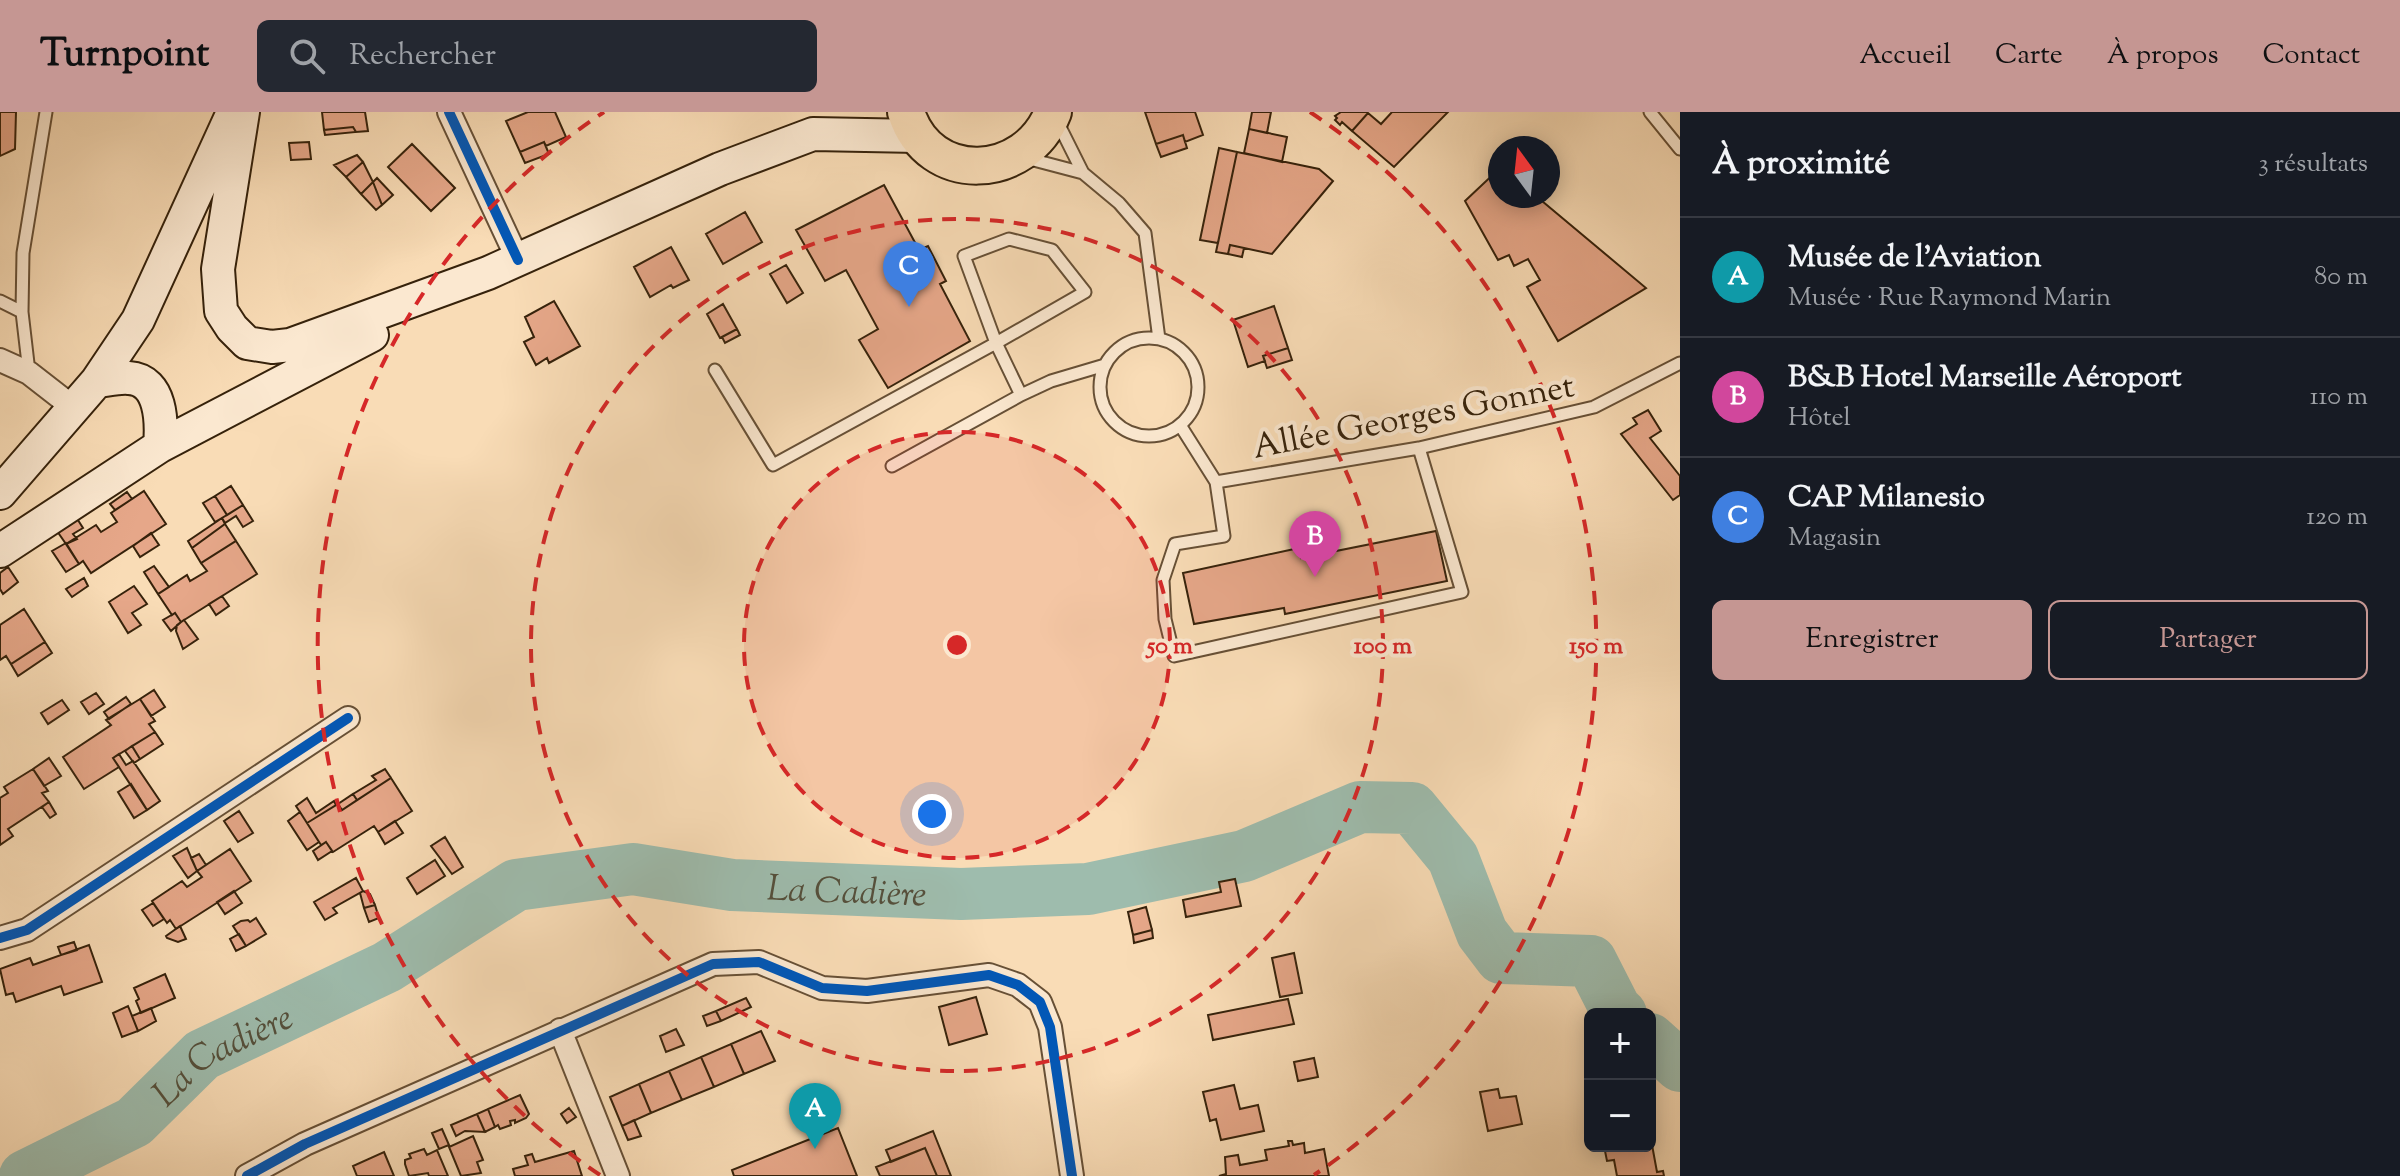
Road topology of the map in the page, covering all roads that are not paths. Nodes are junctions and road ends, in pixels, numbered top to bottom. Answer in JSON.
{"nodes":[{"id":1,"x":46,"y":112,"type":"edge"},
{"id":2,"x":233,"y":112,"type":"edge"},
{"id":3,"x":243,"y":112,"type":"edge"},
{"id":4,"x":449,"y":112,"type":"edge"},
{"id":5,"x":1053,"y":112,"type":"edge"},
{"id":6,"x":1650,"y":112,"type":"edge"},
{"id":7,"x":912,"y":124,"type":"edge"},
{"id":8,"x":1680,"y":149,"type":"edge"},
{"id":9,"x":1017,"y":155,"type":"junction"},
{"id":10,"x":1083,"y":173,"type":"junction"},
{"id":11,"x":518,"y":260,"type":"junction"},
{"id":12,"x":488,"y":273,"type":"junction"},
{"id":13,"x":0,"y":301,"type":"edge"},
{"id":14,"x":22,"y":312,"type":"junction"},
{"id":15,"x":1159,"y":339,"type":"junction"},
{"id":16,"x":996,"y":343,"type":"junction"},
{"id":17,"x":0,"y":360,"type":"edge"},
{"id":18,"x":1680,"y":363,"type":"edge"},
{"id":19,"x":1105,"y":365,"type":"junction"},
{"id":20,"x":715,"y":370,"type":"dead end"},
{"id":21,"x":29,"y":373,"type":"junction"},
{"id":22,"x":97,"y":381,"type":"junction"},
{"id":23,"x":1021,"y":395,"type":"junction"},
{"id":24,"x":74,"y":408,"type":"junction"},
{"id":25,"x":1180,"y":425,"type":"junction"},
{"id":26,"x":160,"y":446,"type":"junction"},
{"id":27,"x":1419,"y":448,"type":"junction"},
{"id":28,"x":892,"y":466,"type":"dead end"},
{"id":29,"x":1216,"y":482,"type":"junction"},
{"id":30,"x":0,"y":493,"type":"edge"},
{"id":31,"x":0,"y":551,"type":"edge"},
{"id":32,"x":348,"y":718,"type":"dead end"},
{"id":33,"x":0,"y":938,"type":"edge"},
{"id":34,"x":560,"y":1030,"type":"junction"},
{"id":35,"x":247,"y":1176,"type":"edge"},
{"id":36,"x":618,"y":1176,"type":"edge"},
{"id":37,"x":1072,"y":1176,"type":"edge"}],
"edges":[{"from":1,"to":14,"type":"lane"},
{"from":2,"to":22,"type":"main road"},
{"from":3,"to":12,"type":"main road"},
{"from":4,"to":11,"type":"street"},
{"from":5,"to":9,"type":"main road"},
{"from":5,"to":10,"type":"lane"},
{"from":6,"to":8,"type":"lane"},
{"from":7,"to":9,"type":"main road"},
{"from":7,"to":11,"type":"main road"},
{"from":9,"to":10,"type":"lane"},
{"from":10,"to":15,"type":"lane"},
{"from":11,"to":12,"type":"main road"},
{"from":12,"to":26,"type":"main road"},
{"from":13,"to":14,"type":"lane"},
{"from":14,"to":21,"type":"lane"},
{"from":15,"to":19,"type":"lane"},
{"from":15,"to":25,"type":"lane"},
{"from":16,"to":16,"type":"lane"},
{"from":16,"to":20,"type":"lane"},
{"from":16,"to":23,"type":"lane"},
{"from":17,"to":21,"type":"street"},
{"from":18,"to":27,"type":"lane","name":"Allée Georges Gonnet"},
{"from":19,"to":23,"type":"lane"},
{"from":19,"to":25,"type":"lane"},
{"from":21,"to":24,"type":"street"},
{"from":22,"to":24,"type":"main road"},
{"from":22,"to":26,"type":"main road"},
{"from":23,"to":28,"type":"lane"},
{"from":24,"to":30,"type":"main road"},
{"from":25,"to":29,"type":"lane","name":"Allée Georges Gonnet"},
{"from":26,"to":31,"type":"main road"},
{"from":27,"to":29,"type":"lane","name":"Allée Georges Gonnet"},
{"from":27,"to":29,"type":"lane"},
{"from":32,"to":33,"type":"street"},
{"from":34,"to":35,"type":"street"},
{"from":34,"to":36,"type":"street"},
{"from":34,"to":37,"type":"street"}]}
